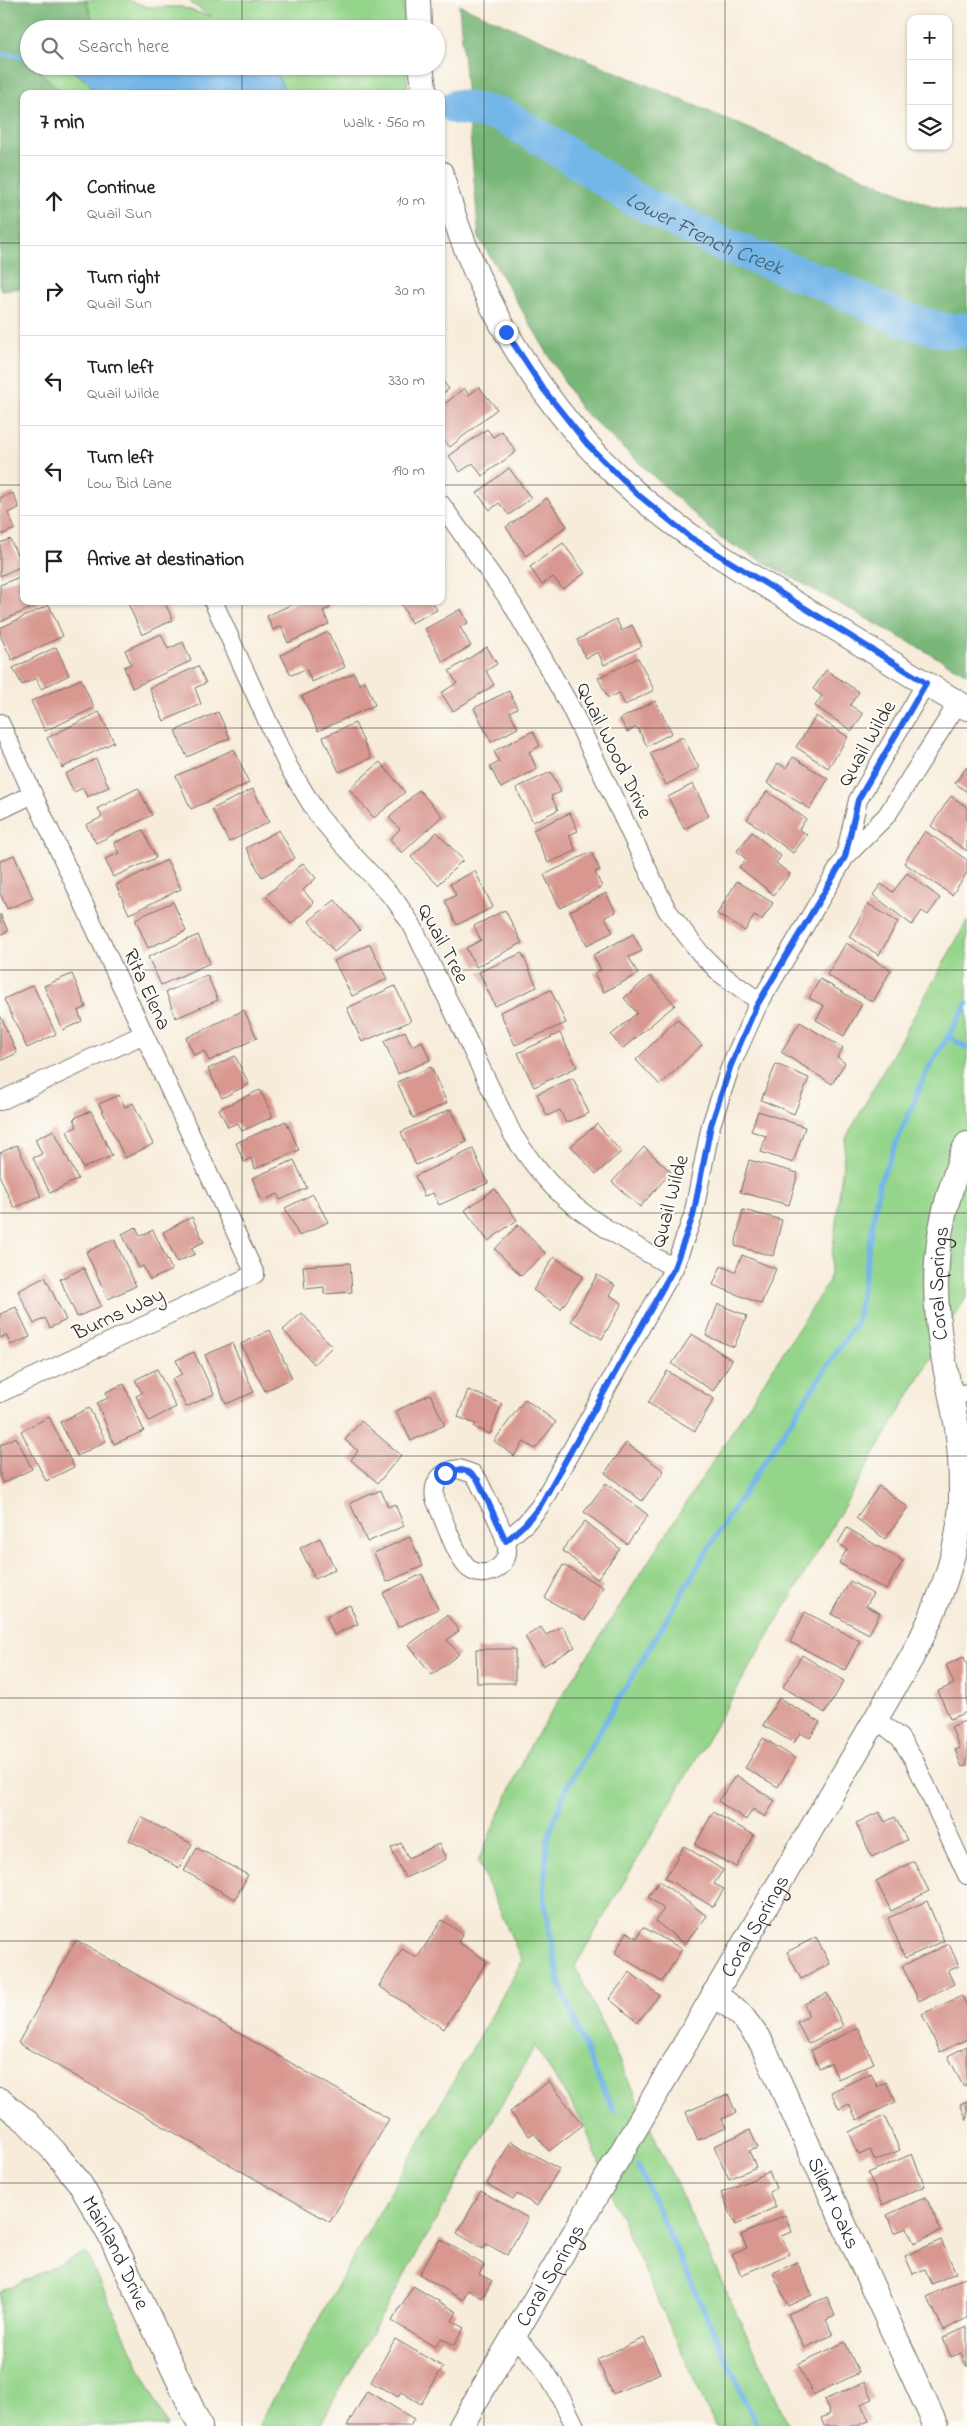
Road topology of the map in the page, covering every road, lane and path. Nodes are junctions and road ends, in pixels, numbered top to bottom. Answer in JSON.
{"nodes":[{"id":1,"x":418,"y":0,"type":"edge"},
{"id":2,"x":419,"y":20,"type":"edge"},
{"id":3,"x":422,"y":75,"type":"edge"},
{"id":4,"x":424,"y":90,"type":"edge"},
{"id":5,"x":445,"y":187,"type":"edge"},
{"id":6,"x":445,"y":510,"type":"edge"},
{"id":7,"x":215,"y":605,"type":"edge"},
{"id":8,"x":926,"y":683,"type":"junction"},
{"id":9,"x":962,"y":705,"type":"edge"},
{"id":10,"x":0,"y":723,"type":"edge"},
{"id":11,"x":33,"y":794,"type":"junction"},
{"id":12,"x":0,"y":810,"type":"edge"},
{"id":13,"x":845,"y":857,"type":"junction"},
{"id":14,"x":760,"y":1002,"type":"junction"},
{"id":15,"x":144,"y":1034,"type":"junction"},
{"id":16,"x":0,"y":1101,"type":"edge"},
{"id":17,"x":967,"y":1144,"type":"edge"},
{"id":18,"x":674,"y":1268,"type":"junction"},
{"id":19,"x":255,"y":1274,"type":"joint"},
{"id":20,"x":0,"y":1393,"type":"edge"},
{"id":21,"x":959,"y":1395,"type":"edge"},
{"id":22,"x":964,"y":1486,"type":"edge"},
{"id":23,"x":506,"y":1541,"type":"junction"},
{"id":24,"x":875,"y":1718,"type":"junction"},
{"id":25,"x":967,"y":1875,"type":"edge"},
{"id":26,"x":714,"y":1993,"type":"junction"},
{"id":27,"x":0,"y":2100,"type":"edge"},
{"id":28,"x":514,"y":2336,"type":"junction"},
{"id":29,"x":200,"y":2426,"type":"edge"},
{"id":30,"x":461,"y":2426,"type":"edge"},
{"id":31,"x":575,"y":2426,"type":"edge"},
{"id":32,"x":936,"y":2426,"type":"edge"}],
"edges":[{"from":1,"to":2,"type":"street"},
{"from":3,"to":4,"type":"street"},
{"from":5,"to":8,"type":"street"},
{"from":6,"to":14,"type":"street","name":"Quail Wood Drive"},
{"from":7,"to":18,"type":"street","name":"Quail Tree"},
{"from":8,"to":9,"type":"street"},
{"from":8,"to":13,"type":"street","name":"Quail Wilde"},
{"from":9,"to":13,"type":"street","name":"Quail Wilde"},
{"from":10,"to":11,"type":"street","name":"Rita Elena"},
{"from":11,"to":12,"type":"street"},
{"from":11,"to":15,"type":"street","name":"Rita Elena"},
{"from":13,"to":14,"type":"street","name":"Quail Wilde"},
{"from":14,"to":18,"type":"street","name":"Quail Wilde"},
{"from":15,"to":16,"type":"street"},
{"from":15,"to":19,"type":"street","name":"Rita Elena"},
{"from":17,"to":21,"type":"street","name":"Coral Springs"},
{"from":18,"to":23,"type":"street","name":"Quail Wilde"},
{"from":19,"to":20,"type":"street","name":"Burns Way"},
{"from":21,"to":22,"type":"street","name":"Coral Springs"},
{"from":22,"to":24,"type":"street","name":"Coral Springs"},
{"from":23,"to":23,"type":"street"},
{"from":24,"to":25,"type":"street"},
{"from":24,"to":26,"type":"street","name":"Coral Springs"},
{"from":26,"to":28,"type":"street","name":"Coral Springs"},
{"from":26,"to":32,"type":"street","name":"Silent Oaks"},
{"from":27,"to":29,"type":"street","name":"Mainland Drive"},
{"from":28,"to":30,"type":"street","name":"Coral Springs"},
{"from":28,"to":31,"type":"street"}]}
